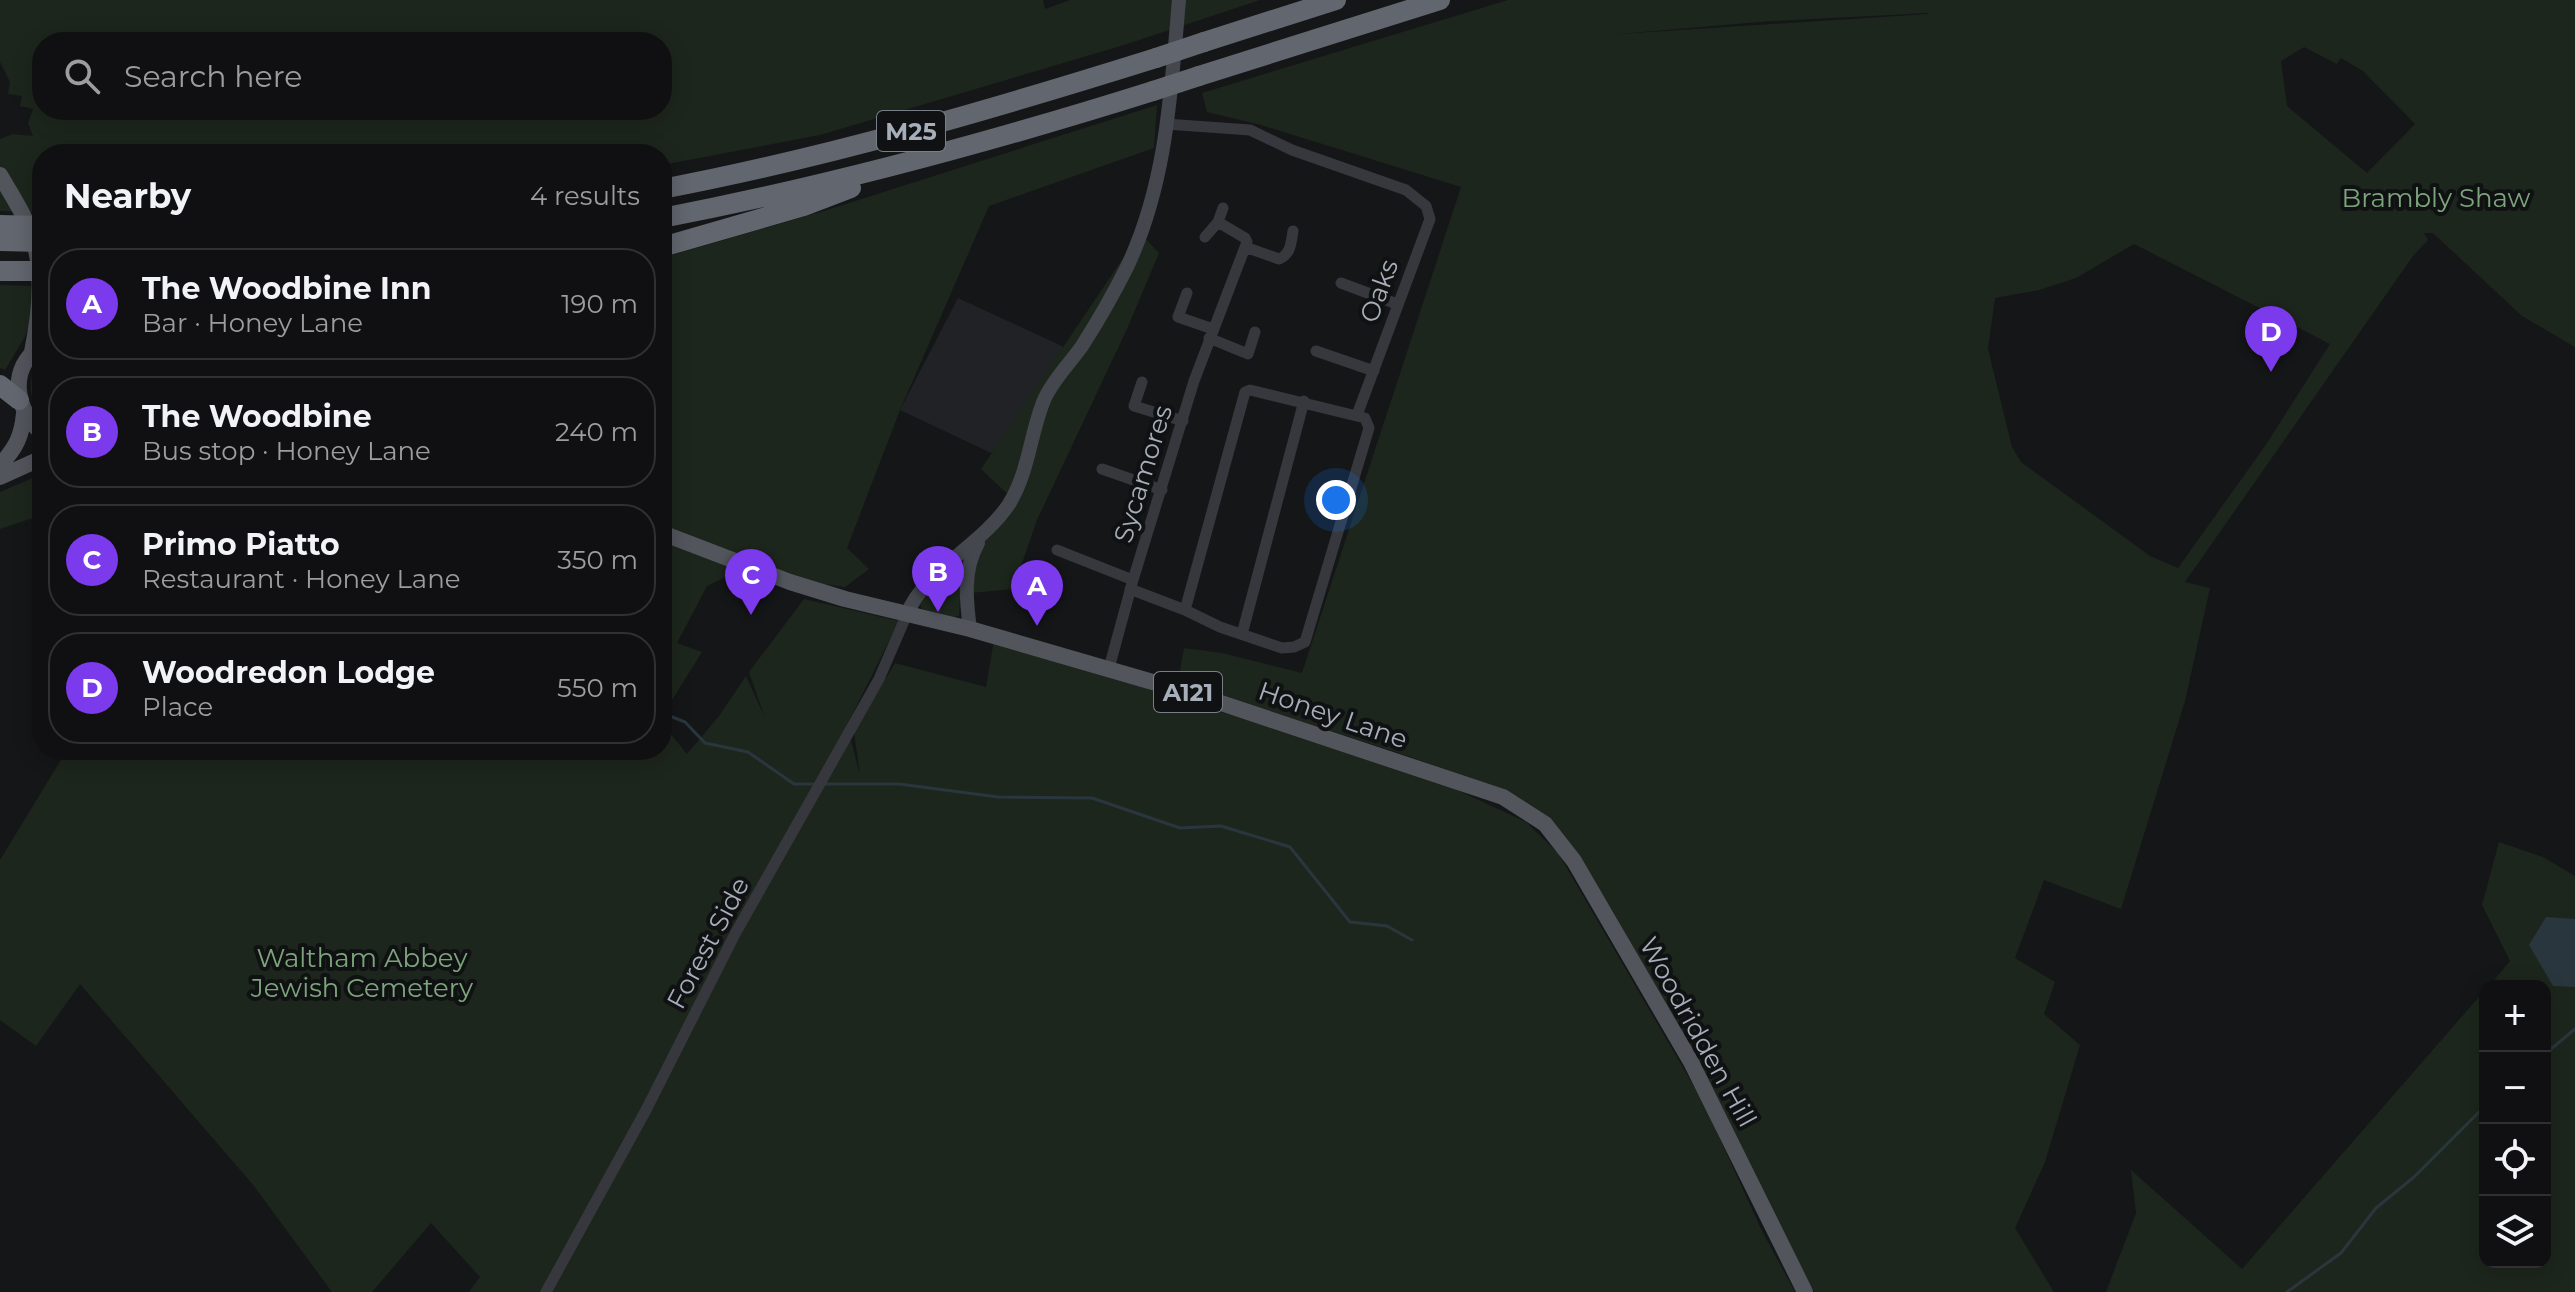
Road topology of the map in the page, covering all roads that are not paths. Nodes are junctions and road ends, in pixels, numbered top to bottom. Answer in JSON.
{"nodes":[{"id":1,"x":1179,"y":0,"type":"edge"},
{"id":2,"x":1336,"y":0,"type":"edge"},
{"id":3,"x":1440,"y":0,"type":"edge"},
{"id":4,"x":1166,"y":124,"type":"junction"},
{"id":5,"x":910,"y":162,"type":"junction"},
{"id":6,"x":0,"y":175,"type":"edge"},
{"id":7,"x":672,"y":187,"type":"edge"},
{"id":8,"x":1223,"y":208,"type":"dead end"},
{"id":9,"x":672,"y":216,"type":"edge"},
{"id":10,"x":1218,"y":222,"type":"junction"},
{"id":11,"x":0,"y":225,"type":"edge"},
{"id":12,"x":32,"y":226,"type":"edge"},
{"id":13,"x":1293,"y":231,"type":"dead end"},
{"id":14,"x":1205,"y":237,"type":"dead end"},
{"id":15,"x":32,"y":238,"type":"edge"},
{"id":16,"x":0,"y":241,"type":"edge"},
{"id":17,"x":32,"y":242,"type":"edge"},
{"id":18,"x":672,"y":244,"type":"edge"},
{"id":19,"x":1245,"y":247,"type":"junction"},
{"id":20,"x":0,"y":271,"type":"edge"},
{"id":21,"x":32,"y":279,"type":"edge"},
{"id":22,"x":1341,"y":283,"type":"dead end"},
{"id":23,"x":1187,"y":293,"type":"dead end"},
{"id":24,"x":1397,"y":304,"type":"junction"},
{"id":25,"x":1255,"y":332,"type":"dead end"},
{"id":26,"x":1211,"y":334,"type":"junction"},
{"id":27,"x":1316,"y":351,"type":"dead end"},
{"id":28,"x":32,"y":356,"type":"edge"},
{"id":29,"x":1374,"y":371,"type":"junction"},
{"id":30,"x":1142,"y":382,"type":"dead end"},
{"id":31,"x":0,"y":385,"type":"edge"},
{"id":32,"x":1304,"y":401,"type":"junction"},
{"id":33,"x":22,"y":406,"type":"junction"},
{"id":34,"x":1357,"y":415,"type":"junction"},
{"id":35,"x":32,"y":420,"type":"edge"},
{"id":36,"x":1183,"y":421,"type":"junction"},
{"id":37,"x":32,"y":463,"type":"edge"},
{"id":38,"x":0,"y":465,"type":"edge"},
{"id":39,"x":1102,"y":469,"type":"dead end"},
{"id":40,"x":0,"y":477,"type":"edge"},
{"id":41,"x":1162,"y":490,"type":"junction"},
{"id":42,"x":672,"y":537,"type":"edge"},
{"id":43,"x":980,"y":539,"type":"junction"},
{"id":44,"x":1057,"y":550,"type":"dead end"},
{"id":45,"x":1131,"y":585,"type":"junction"},
{"id":46,"x":1185,"y":610,"type":"junction"},
{"id":47,"x":907,"y":614,"type":"junction"},
{"id":48,"x":970,"y":629,"type":"junction"},
{"id":49,"x":1242,"y":634,"type":"junction"},
{"id":50,"x":1109,"y":668,"type":"junction"},
{"id":51,"x":1526,"y":810,"type":"joint"},
{"id":52,"x":546,"y":1292,"type":"edge"},
{"id":53,"x":1805,"y":1292,"type":"edge"}],
"edges":[{"from":1,"to":4,"type":"street"},
{"from":2,"to":7,"type":"highway","number":"M25","bridge":true},
{"from":3,"to":5,"type":"highway","number":"M25","bridge":true},
{"from":4,"to":24,"type":"street","name":"Oaks"},
{"from":4,"to":43,"type":"street"},
{"from":5,"to":9,"type":"highway","number":"M25"},
{"from":5,"to":18,"type":"highway","number":"M25"},
{"from":6,"to":15,"type":"main road"},
{"from":8,"to":10,"type":"street"},
{"from":10,"to":14,"type":"street"},
{"from":10,"to":19,"type":"street"},
{"from":11,"to":12,"type":"highway","bridge":true},
{"from":13,"to":19,"type":"street"},
{"from":16,"to":17,"type":"highway","bridge":true},
{"from":19,"to":26,"type":"street","name":"Sycamores"},
{"from":20,"to":21,"type":"highway","bridge":true},
{"from":22,"to":24,"type":"street"},
{"from":23,"to":26,"type":"street"},
{"from":24,"to":29,"type":"street","name":"Oaks"},
{"from":25,"to":26,"type":"street"},
{"from":26,"to":36,"type":"street","name":"Sycamores"},
{"from":27,"to":29,"type":"street"},
{"from":28,"to":33,"type":"main road"},
{"from":29,"to":34,"type":"street","name":"Oaks"},
{"from":30,"to":36,"type":"street"},
{"from":31,"to":33,"type":"highway"},
{"from":32,"to":34,"type":"street"},
{"from":32,"to":46,"type":"street"},
{"from":32,"to":49,"type":"street"},
{"from":33,"to":35,"type":"main road"},
{"from":33,"to":38,"type":"main road"},
{"from":34,"to":49,"type":"street"},
{"from":36,"to":41,"type":"street","name":"Sycamores"},
{"from":37,"to":40,"type":"main road"},
{"from":39,"to":41,"type":"street"},
{"from":41,"to":45,"type":"street","name":"Sycamores"},
{"from":42,"to":47,"type":"main road","name":"Honey Lane","number":"A121"},
{"from":43,"to":47,"type":"street"},
{"from":43,"to":48,"type":"street"},
{"from":44,"to":45,"type":"street"},
{"from":45,"to":46,"type":"street"},
{"from":45,"to":50,"type":"street","name":"Sycamores"},
{"from":46,"to":49,"type":"street"},
{"from":47,"to":48,"type":"main road","name":"Honey Lane","number":"A121"},
{"from":47,"to":52,"type":"street","name":"Forest Side"},
{"from":48,"to":50,"type":"main road","name":"Honey Lane","number":"A121"},
{"from":50,"to":51,"type":"main road","name":"Honey Lane","number":"A121"},
{"from":51,"to":53,"type":"main road","name":"Woodridden Hill","number":"A121"}]}
